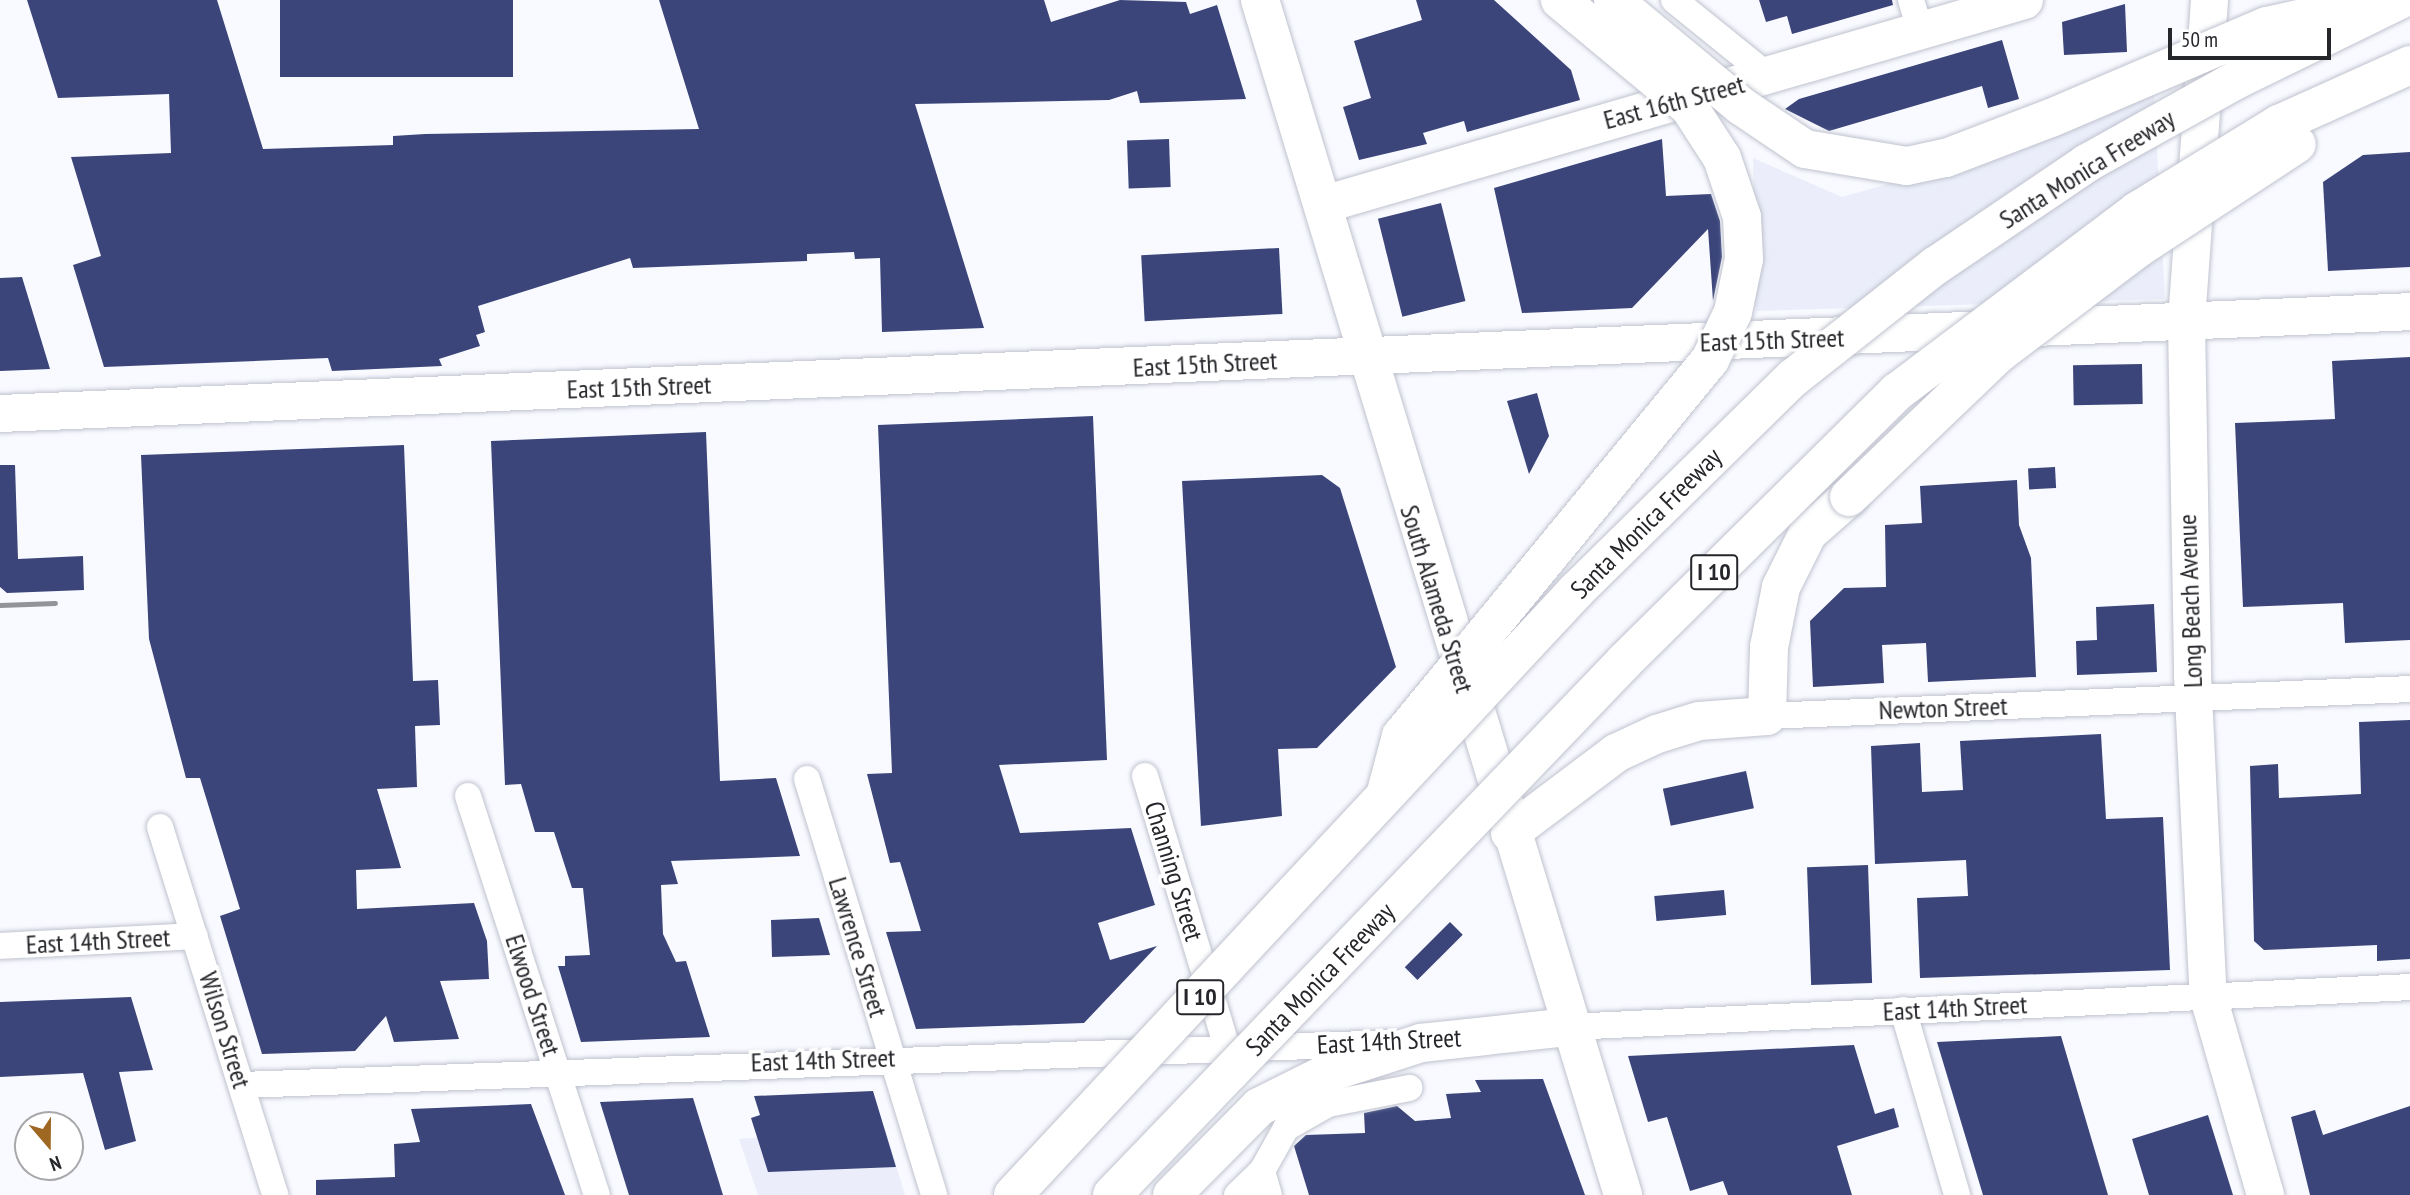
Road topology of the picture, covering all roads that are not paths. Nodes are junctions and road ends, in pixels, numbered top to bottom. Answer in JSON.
{"nodes":[{"id":1,"x":1260,"y":0,"type":"edge"},
{"id":2,"x":1560,"y":0,"type":"edge"},
{"id":3,"x":1613,"y":0,"type":"edge"},
{"id":4,"x":1674,"y":0,"type":"edge"},
{"id":5,"x":2024,"y":0,"type":"edge"},
{"id":6,"x":2209,"y":0,"type":"edge"},
{"id":7,"x":2382,"y":0,"type":"edge"},
{"id":8,"x":2400,"y":0,"type":"edge"},
{"id":9,"x":1916,"y":16,"type":"edge"},
{"id":10,"x":2410,"y":65,"type":"edge"},
{"id":11,"x":1769,"y":77,"type":"junction"},
{"id":12,"x":2410,"y":83,"type":"edge"},
{"id":13,"x":1323,"y":204,"type":"junction"},
{"id":14,"x":2410,"y":311,"type":"edge"},
{"id":15,"x":2186,"y":323,"type":"junction"},
{"id":16,"x":1366,"y":357,"type":"junction"},
{"id":17,"x":0,"y":413,"type":"edge"},
{"id":18,"x":2410,"y":689,"type":"edge"},
{"id":19,"x":2193,"y":698,"type":"junction"},
{"id":20,"x":1767,"y":716,"type":"junction"},
{"id":21,"x":1145,"y":776,"type":"dead end"},
{"id":22,"x":807,"y":779,"type":"dead end"},
{"id":23,"x":468,"y":796,"type":"dead end"},
{"id":24,"x":1385,"y":797,"type":"junction"},
{"id":25,"x":160,"y":827,"type":"dead end"},
{"id":26,"x":1510,"y":833,"type":"junction"},
{"id":27,"x":195,"y":936,"type":"junction"},
{"id":28,"x":0,"y":946,"type":"edge"},
{"id":29,"x":2410,"y":987,"type":"edge"},
{"id":30,"x":2208,"y":997,"type":"junction"},
{"id":31,"x":1903,"y":1010,"type":"junction"},
{"id":32,"x":1569,"y":1027,"type":"junction"},
{"id":33,"x":1421,"y":1043,"type":"junction"},
{"id":34,"x":1227,"y":1047,"type":"junction"},
{"id":35,"x":891,"y":1057,"type":"junction"},
{"id":36,"x":558,"y":1070,"type":"junction"},
{"id":37,"x":242,"y":1085,"type":"junction"},
{"id":38,"x":1409,"y":1088,"type":"dead end"},
{"id":39,"x":1265,"y":1183,"type":"edge"},
{"id":40,"x":275,"y":1195,"type":"edge"},
{"id":41,"x":597,"y":1195,"type":"edge"},
{"id":42,"x":934,"y":1195,"type":"edge"},
{"id":43,"x":1013,"y":1195,"type":"edge"},
{"id":44,"x":1112,"y":1195,"type":"edge"},
{"id":45,"x":1172,"y":1195,"type":"edge"},
{"id":46,"x":1237,"y":1195,"type":"edge"},
{"id":47,"x":1623,"y":1195,"type":"edge"},
{"id":48,"x":1957,"y":1195,"type":"edge"},
{"id":49,"x":2265,"y":1195,"type":"edge"}],
"edges":[{"from":1,"to":13,"type":"main road","name":"South Alameda Street"},
{"from":2,"to":24,"type":"main road","bridge":true},
{"from":3,"to":7,"type":"main road","bridge":true},
{"from":4,"to":11,"type":"street"},
{"from":5,"to":9,"type":"street","name":"East 16th Street"},
{"from":6,"to":15,"type":"street","name":"Long Beach Avenue"},
{"from":8,"to":24,"type":"main road","name":"Santa Monica Freeway","number":"I 10","bridge":true},
{"from":9,"to":11,"type":"street","name":"East 16th Street"},
{"from":10,"to":44,"type":"main road","name":"Santa Monica Freeway","number":"I 10","bridge":true},
{"from":11,"to":13,"type":"street","name":"East 16th Street"},
{"from":12,"to":20,"type":"main road","bridge":true},
{"from":13,"to":16,"type":"main road","name":"South Alameda Street"},
{"from":14,"to":15,"type":"street","name":"East 15th Street"},
{"from":15,"to":16,"type":"street","name":"East 15th Street"},
{"from":15,"to":19,"type":"street","name":"Long Beach Avenue"},
{"from":16,"to":17,"type":"street","name":"East 15th Street"},
{"from":16,"to":26,"type":"main road","name":"South Alameda Street"},
{"from":18,"to":19,"type":"street","name":"Newton Street"},
{"from":19,"to":20,"type":"street","name":"Newton Street"},
{"from":19,"to":30,"type":"street","name":"Long Beach Avenue"},
{"from":20,"to":26,"type":"main road","name":"Newton Street"},
{"from":21,"to":34,"type":"street","name":"Channing Street"},
{"from":22,"to":35,"type":"street","name":"Lawrence Street"},
{"from":23,"to":36,"type":"street","name":"Elwood Street"},
{"from":24,"to":43,"type":"main road","name":"Santa Monica Freeway","number":"I 10","bridge":true},
{"from":25,"to":27,"type":"street","name":"Wilson Street"},
{"from":26,"to":32,"type":"main road","name":"South Alameda Street"},
{"from":27,"to":28,"type":"street","name":"East 14th Street"},
{"from":27,"to":37,"type":"street","name":"Wilson Street"},
{"from":29,"to":30,"type":"street","name":"East 14th Street"},
{"from":30,"to":31,"type":"street","name":"East 14th Street"},
{"from":30,"to":49,"type":"street","name":"Long Beach Avenue"},
{"from":31,"to":32,"type":"street","name":"East 14th Street"},
{"from":31,"to":48,"type":"street"},
{"from":32,"to":33,"type":"main road","name":"East 14th Street"},
{"from":32,"to":47,"type":"main road","name":"South Alameda Street"},
{"from":33,"to":34,"type":"street","name":"East 14th Street"},
{"from":33,"to":45,"type":"main road"},
{"from":34,"to":35,"type":"street","name":"East 14th Street"},
{"from":35,"to":36,"type":"street","name":"East 14th Street"},
{"from":35,"to":42,"type":"street","name":"Lawrence Street"},
{"from":36,"to":37,"type":"street","name":"East 14th Street"},
{"from":36,"to":41,"type":"street","name":"Elwood Street"},
{"from":37,"to":40,"type":"street","name":"Wilson Street"},
{"from":38,"to":39,"type":"street"},
{"from":39,"to":46,"type":"street"}]}
